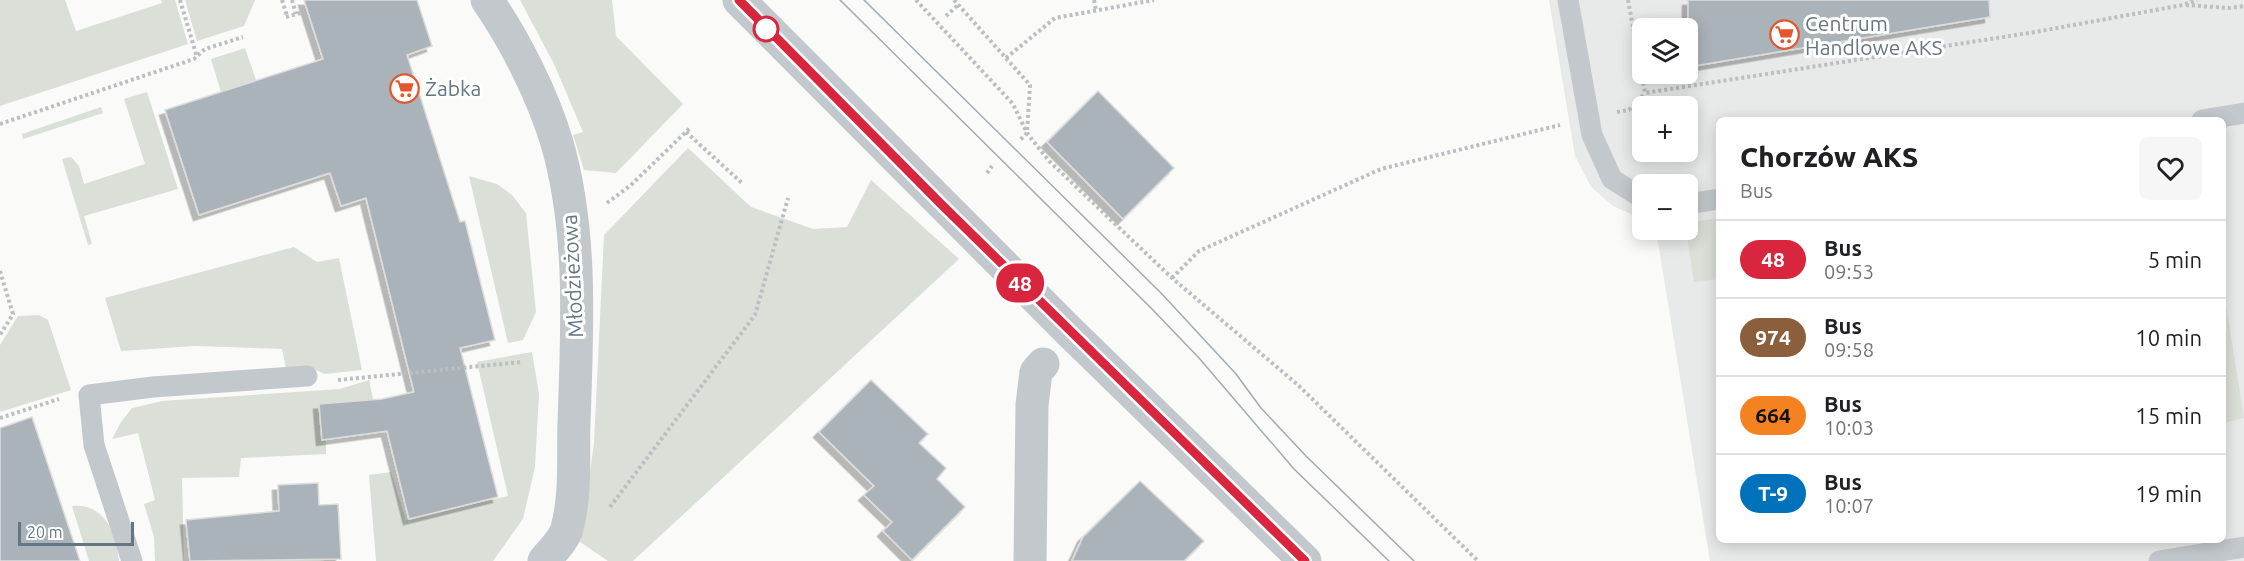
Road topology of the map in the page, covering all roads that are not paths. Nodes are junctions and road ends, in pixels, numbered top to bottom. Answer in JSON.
{"nodes":[{"id":1,"x":487,"y":0,"type":"edge"},
{"id":2,"x":1568,"y":0,"type":"edge"},
{"id":3,"x":751,"y":7,"type":"edge"},
{"id":4,"x":2244,"y":113,"type":"edge"},
{"id":5,"x":2220,"y":117,"type":"edge"},
{"id":6,"x":1632,"y":192,"type":"edge"},
{"id":7,"x":1716,"y":199,"type":"edge"},
{"id":8,"x":1698,"y":202,"type":"edge"},
{"id":9,"x":1043,"y":364,"type":"dead end"},
{"id":10,"x":307,"y":376,"type":"dead end"},
{"id":11,"x":2244,"y":547,"type":"edge"},
{"id":12,"x":132,"y":561,"type":"edge"},
{"id":13,"x":544,"y":561,"type":"edge"},
{"id":14,"x":1030,"y":561,"type":"edge"},
{"id":15,"x":1305,"y":561,"type":"edge"},
{"id":16,"x":2159,"y":561,"type":"edge"}],
"edges":[{"from":1,"to":13,"type":"street","name":"Młodzieżowa"},
{"from":2,"to":6,"type":"lane"},
{"from":3,"to":15,"type":"street"},
{"from":4,"to":5,"type":"lane"},
{"from":7,"to":8,"type":"lane"},
{"from":9,"to":14,"type":"street"},
{"from":10,"to":12,"type":"lane"},
{"from":11,"to":16,"type":"lane"}]}
